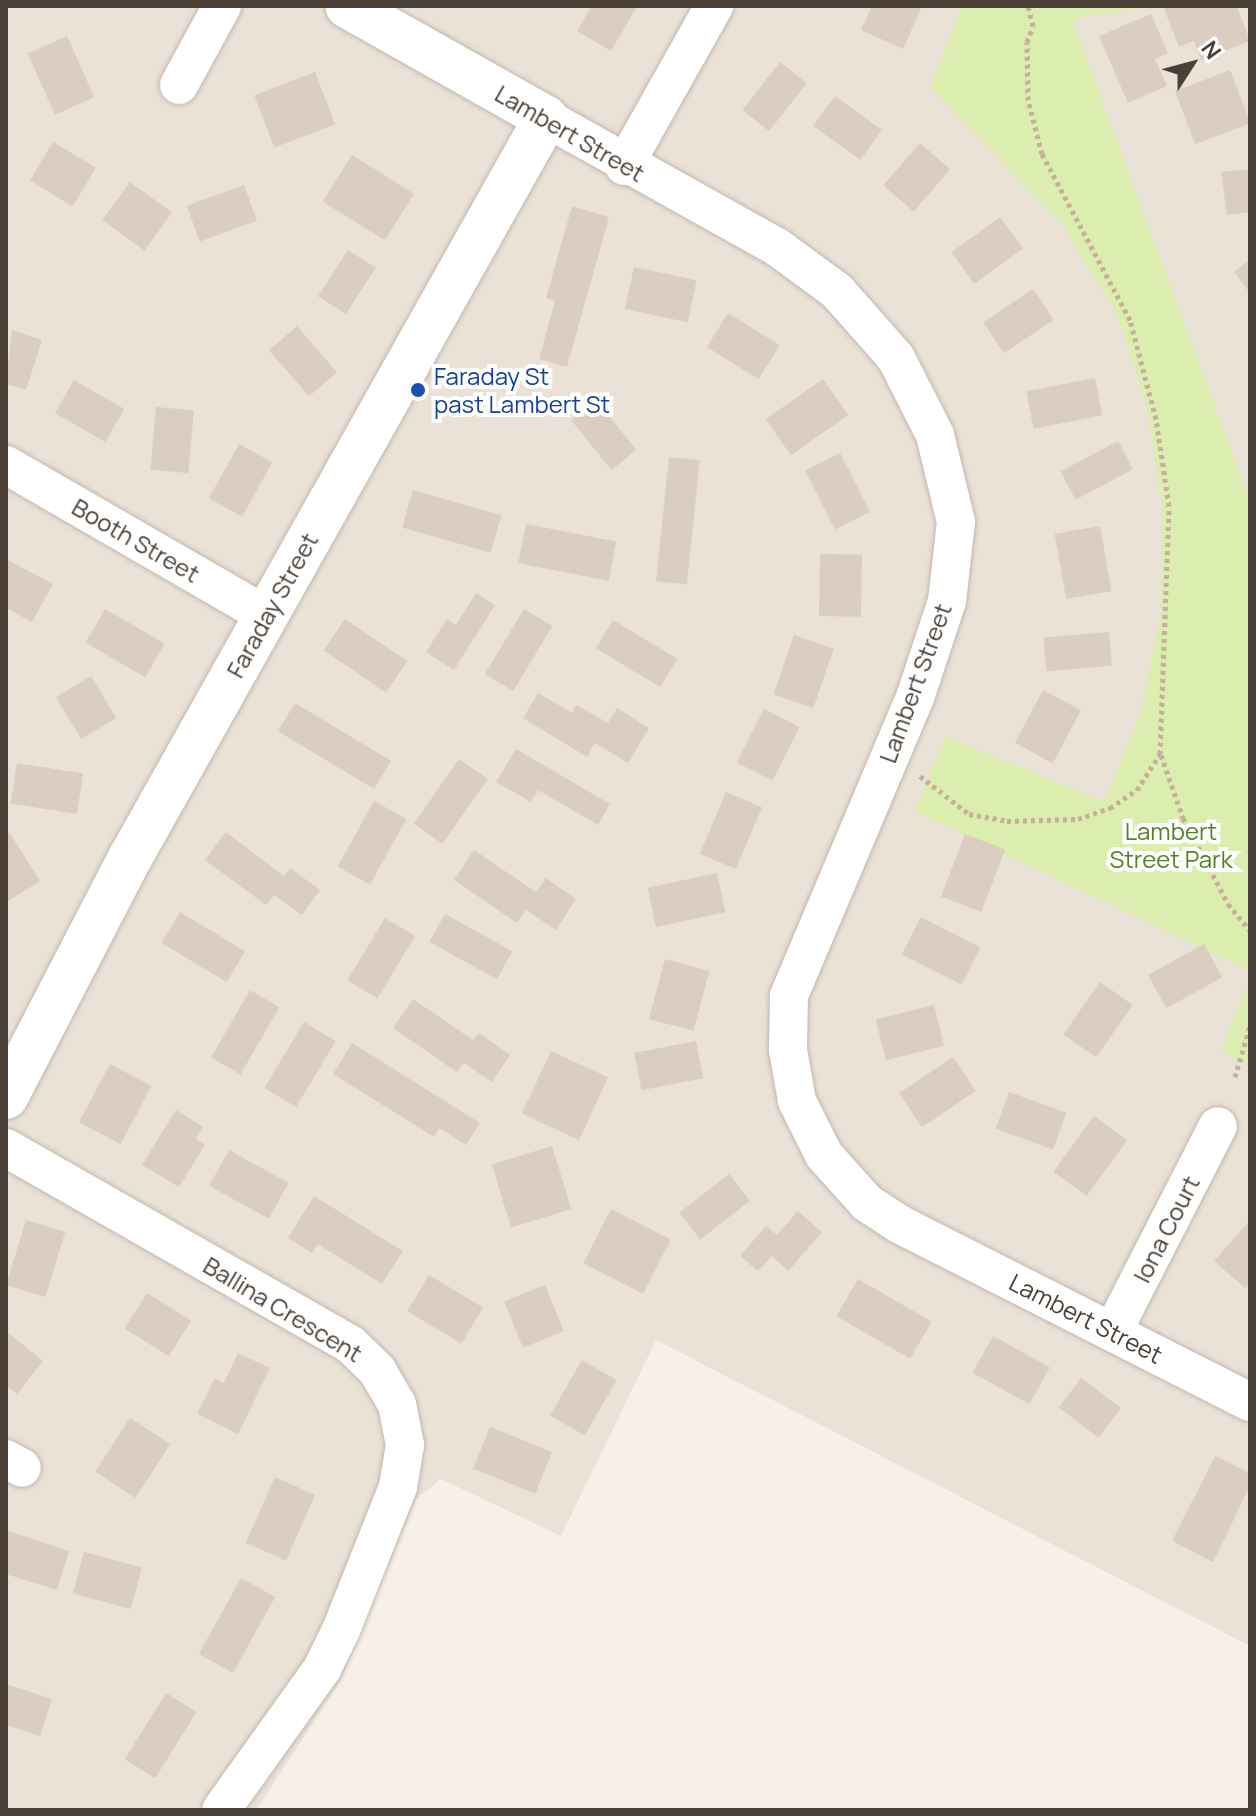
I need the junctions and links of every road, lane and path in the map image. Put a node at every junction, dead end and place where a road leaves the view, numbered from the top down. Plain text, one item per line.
1 (222, 6) edge
2 (347, 6) edge
3 (714, 6) edge
4 (1028, 6) edge
5 (179, 85) dead end
6 (546, 118) junction
7 (624, 166) junction
8 (6, 465) edge
9 (266, 615) junction
10 (1160, 754) junction
11 (912, 770) dead end
12 (1250, 930) edge
13 (1250, 1026) edge
14 (1235, 1077) dead end
15 (6, 1097) edge
16 (1218, 1126) dead end
17 (6, 1148) edge
18 (1113, 1331) junction
19 (1250, 1402) edge
20 (221, 1810) edge

1 - 5 street
2 - 6 street, Lambert Street
3 - 7 street
4 - 10 path
6 - 7 street, Lambert Street
6 - 9 street, Faraday Street
7 - 18 street, Lambert Street
8 - 9 street, Booth Street
9 - 15 street, Faraday Street
10 - 11 path
10 - 12 path
13 - 14 path
16 - 18 street, Iona Court
17 - 20 street, Ballina Crescent
18 - 19 street, Lambert Street

